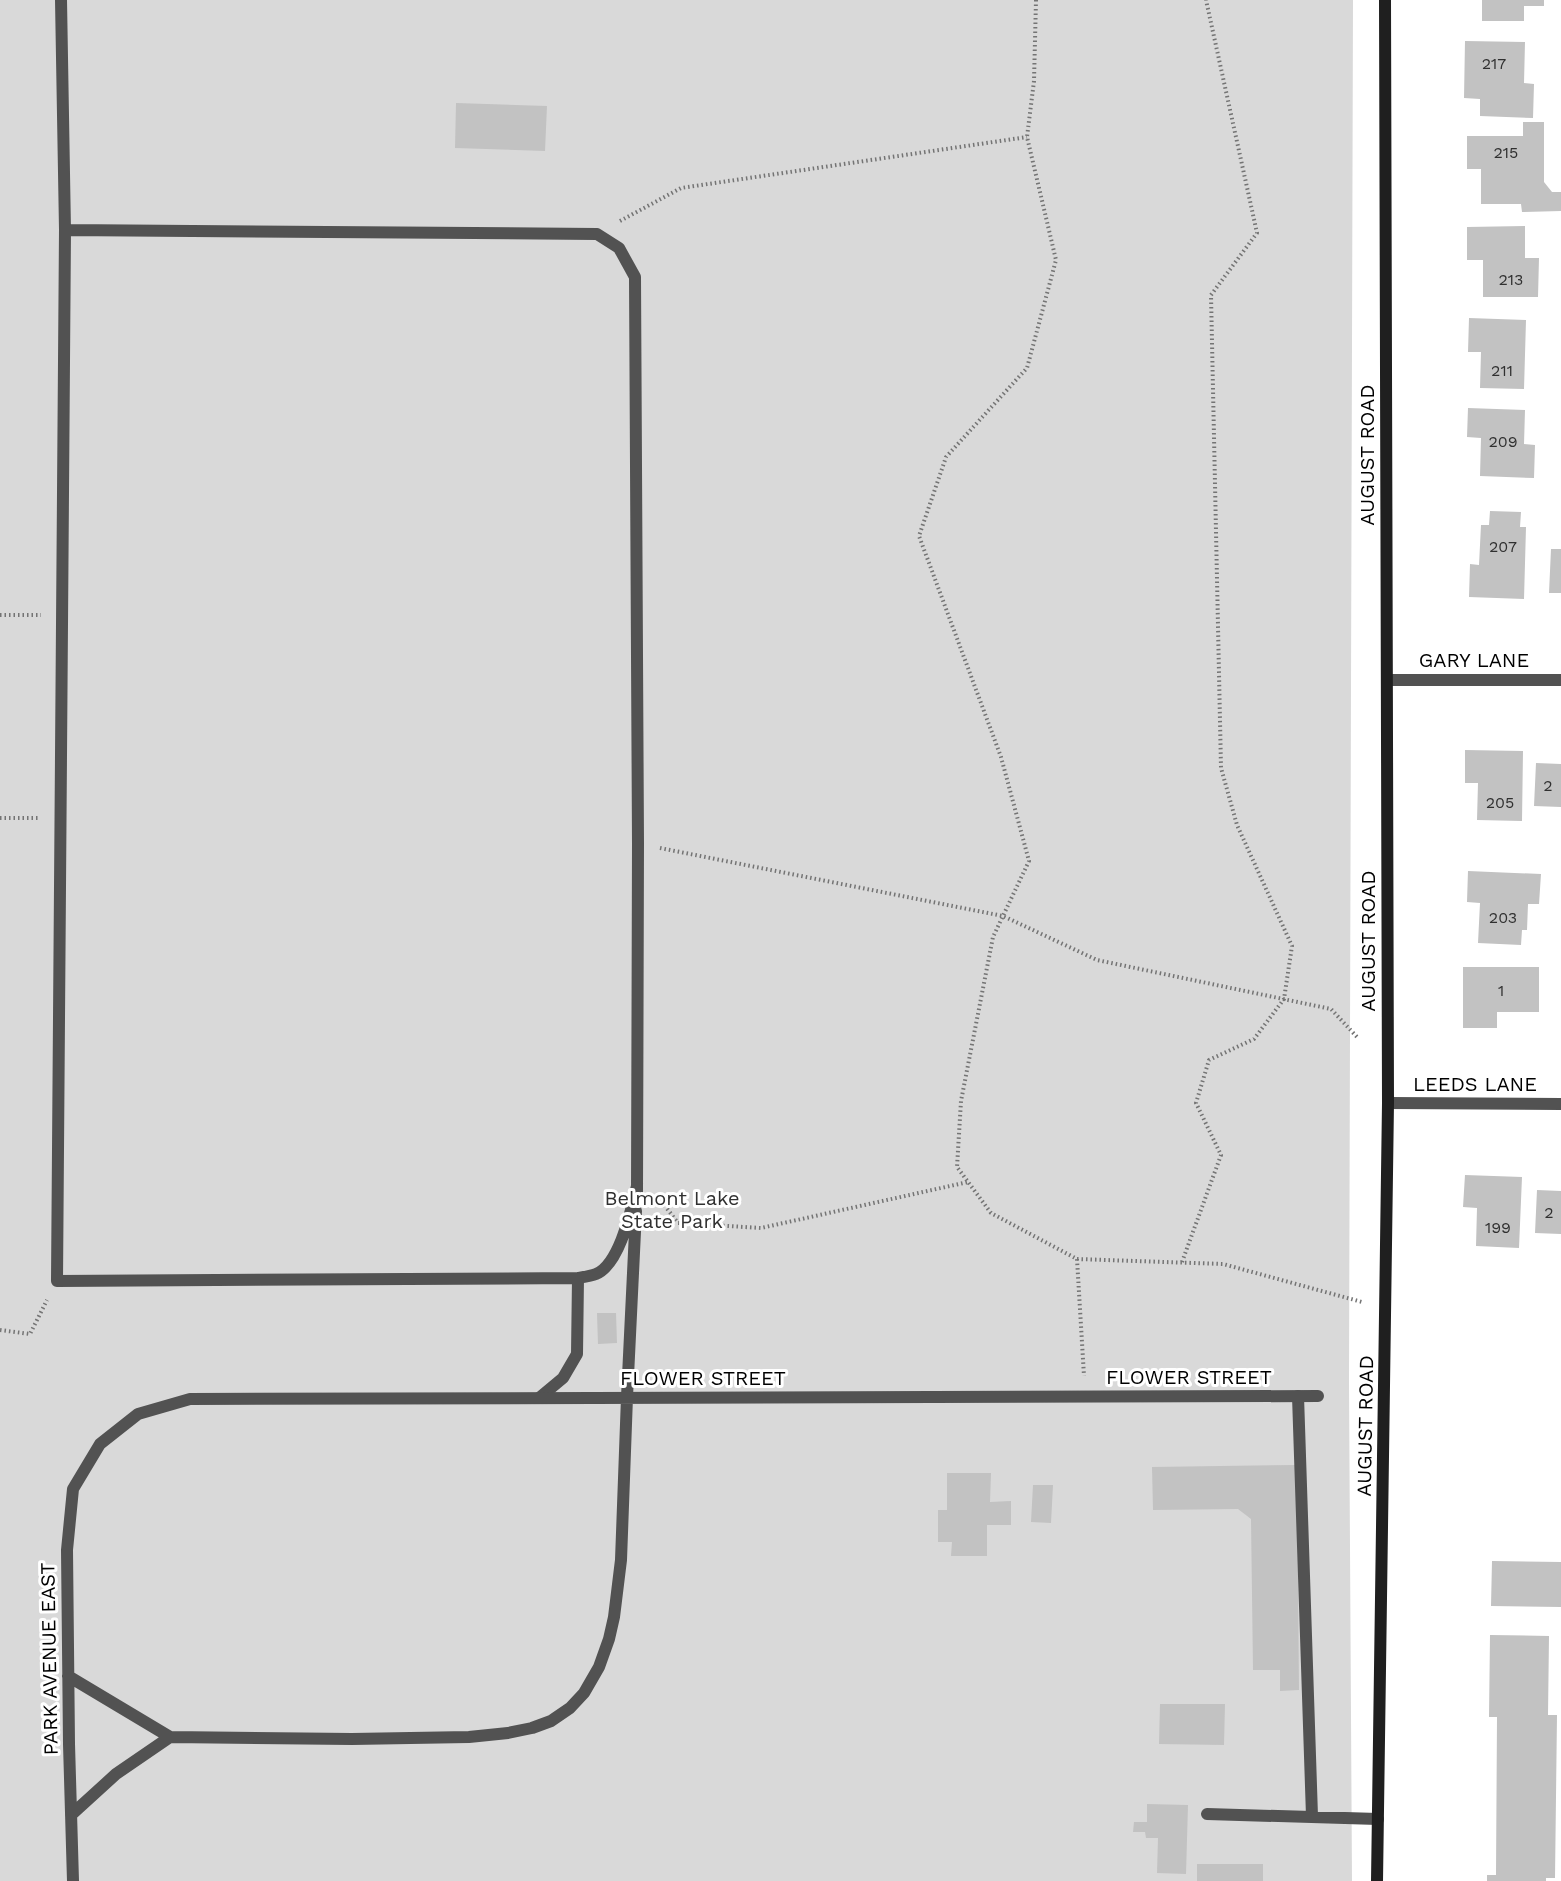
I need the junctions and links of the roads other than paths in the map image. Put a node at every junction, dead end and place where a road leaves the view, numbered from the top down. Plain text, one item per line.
1 (61, 0) edge
2 (1385, 0) edge
3 (65, 230) junction
4 (1387, 680) junction
5 (1561, 680) edge
6 (1388, 1103) junction
7 (1561, 1104) edge
8 (637, 1186) junction
9 (578, 1278) junction
10 (1298, 1396) junction
11 (1318, 1396) dead end
12 (627, 1397) junction
13 (539, 1398) junction
14 (100, 1444) joint
15 (68, 1676) junction
16 (170, 1737) junction
17 (1207, 1814) dead end
18 (71, 1815) junction
19 (1312, 1816) junction
20 (1378, 1819) junction
21 (73, 1881) edge
22 (1377, 1881) edge

1 - 3 street
2 - 4 street, AUGUST ROAD
3 - 8 street
3 - 9 street
4 - 5 street, GARY LANE
4 - 6 street, AUGUST ROAD
6 - 7 street, LEEDS LANE
6 - 20 street, AUGUST ROAD
8 - 9 street
8 - 12 street
9 - 13 street
10 - 11 street, FLOWER STREET
10 - 12 street, FLOWER STREET
10 - 19 street
12 - 13 street, FLOWER STREET
12 - 16 street
13 - 14 street, FLOWER STREET
14 - 15 street, PARK AVENUE EAST
15 - 16 street
15 - 18 street, PARK AVENUE EAST
16 - 18 street
17 - 19 street
18 - 21 street, PARK AVENUE EAST
19 - 20 street
20 - 22 street, AUGUST ROAD

